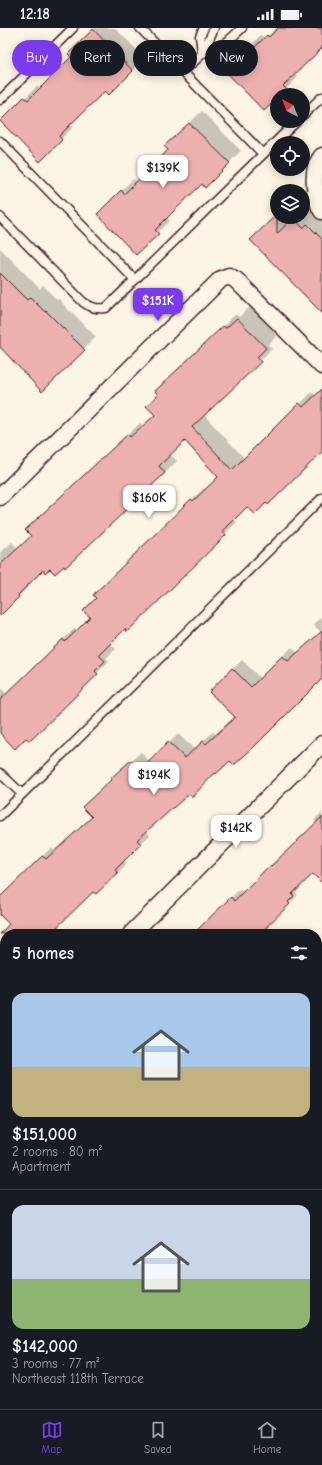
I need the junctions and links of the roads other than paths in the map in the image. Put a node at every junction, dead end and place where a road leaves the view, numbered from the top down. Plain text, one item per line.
1 (73, 28) edge
2 (140, 28) edge
3 (204, 28) edge
4 (214, 28) edge
5 (242, 28) edge
6 (152, 40) edge
7 (203, 53) junction
8 (197, 59) edge
9 (187, 76) edge
10 (322, 97) edge
11 (0, 100) edge
12 (310, 109) edge
13 (290, 128) edge
14 (0, 141) edge
15 (264, 154) junction
16 (322, 156) edge
17 (319, 193) edge
18 (322, 211) edge
19 (0, 216) edge
20 (135, 280) junction
21 (322, 366) edge
22 (0, 497) edge
23 (322, 498) edge
24 (322, 744) edge
25 (0, 773) edge
26 (22, 794) junction
27 (0, 816) edge
28 (136, 929) edge

1 - 11 lane
2 - 6 lane
3 - 7 lane
4 - 7 lane
5 - 7 lane
7 - 8 lane
9 - 15 lane
10 - 12 lane
13 - 15 lane
14 - 20 lane
15 - 20 lane
16 - 17 street
17 - 18 street
19 - 20 lane
21 - 22 street
23 - 26 lane
24 - 28 street
25 - 26 lane
26 - 27 lane

